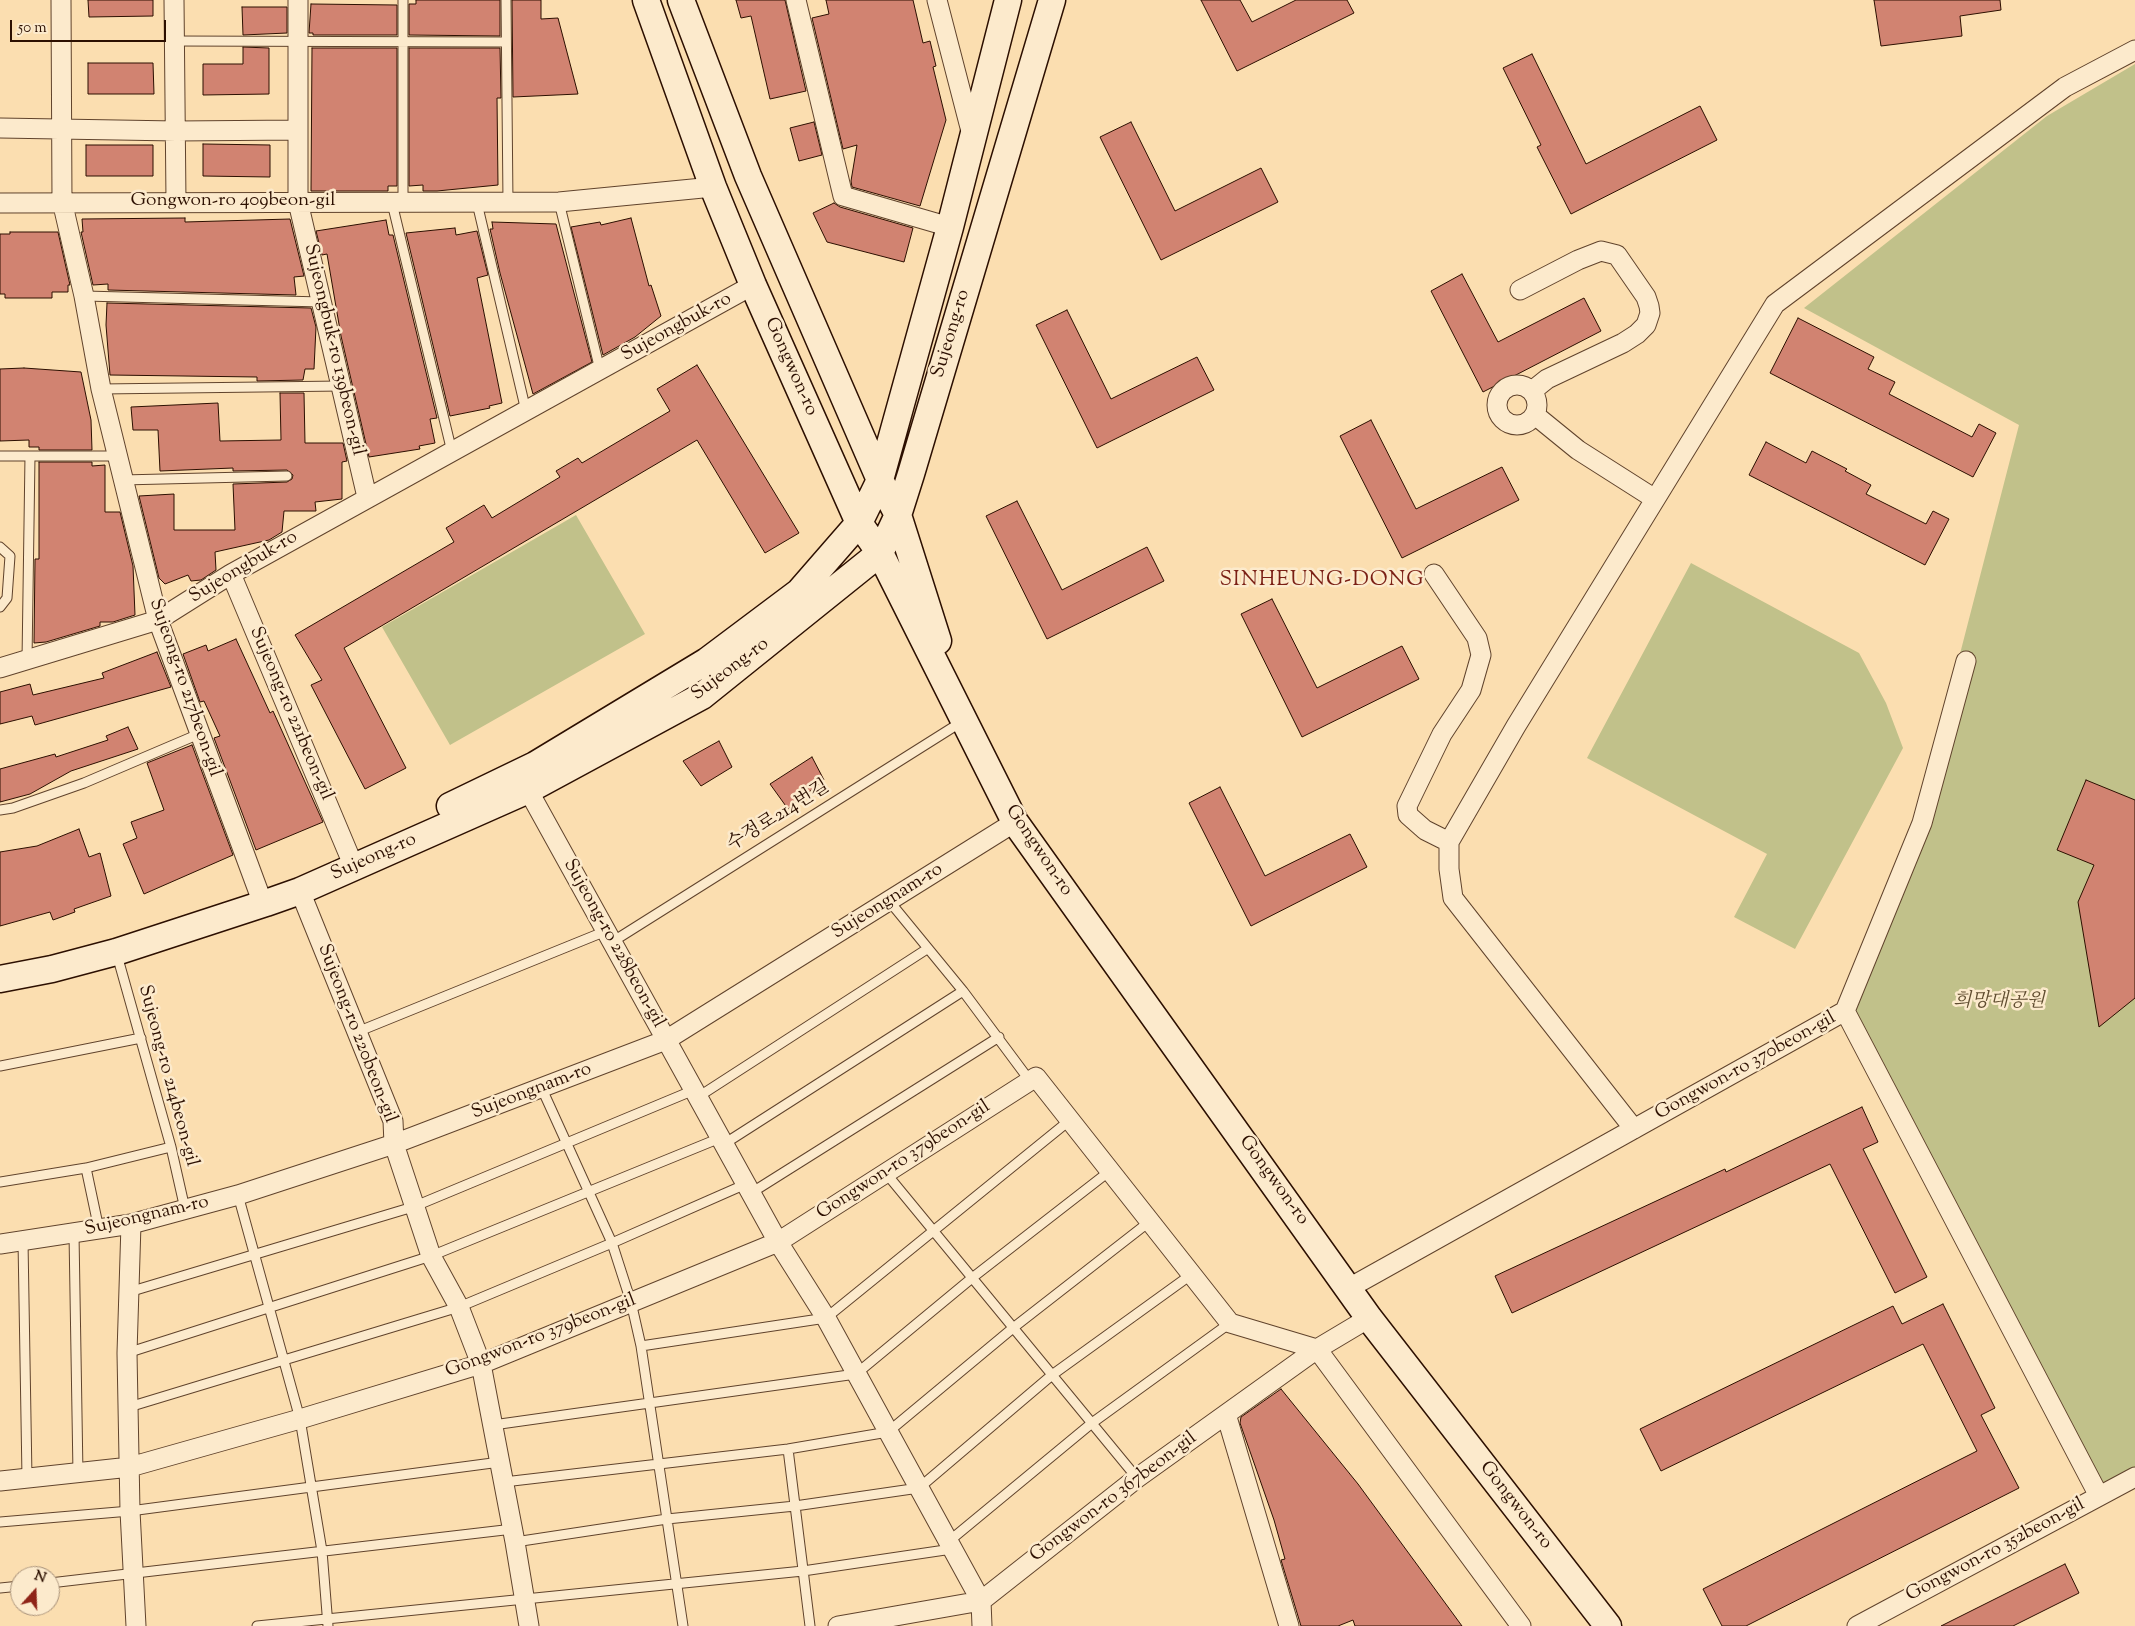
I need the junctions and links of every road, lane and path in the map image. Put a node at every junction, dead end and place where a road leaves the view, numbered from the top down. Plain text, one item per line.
1 (61, 0) edge
2 (174, 0) edge
3 (298, 0) edge
4 (403, 0) edge
5 (506, 0) edge
6 (646, 0) edge
7 (681, 0) edge
8 (796, 0) edge
9 (937, 0) edge
10 (1008, 0) edge
11 (1052, 0) edge
12 (174, 41) junction
13 (297, 41) junction
14 (404, 42) junction
15 (506, 42) junction
16 (2135, 50) edge
17 (63, 127) junction
18 (0, 128) edge
19 (298, 130) junction
20 (176, 131) junction
21 (972, 135) junction
22 (713, 187) junction
23 (62, 201) junction
24 (0, 202) edge
25 (176, 202) junction
26 (298, 202) junction
27 (508, 202) junction
28 (559, 202) junction
29 (397, 203) junction
30 (477, 203) junction
31 (950, 227) junction
32 (753, 285) junction
33 (1520, 290) dead end
34 (84, 296) junction
35 (322, 302) junction
36 (600, 370) junction
37 (342, 386) junction
38 (101, 388) junction
39 (1532, 391) junction
40 (526, 411) junction
41 (1535, 415) junction
42 (452, 452) junction
43 (0, 456) edge
44 (30, 456) junction
45 (116, 456) junction
46 (286, 476) dead end
47 (122, 480) junction
48 (880, 480) junction
49 (367, 497) junction
50 (1655, 499) junction
51 (898, 515) junction
52 (859, 523) junction
53 (0, 547) edge
54 (880, 553) junction
55 (231, 574) junction
56 (1434, 574) dead end
57 (0, 606) edge
58 (158, 620) junction
59 (27, 660) junction
60 (1966, 661) dead end
61 (0, 668) edge
62 (963, 720) junction
63 (199, 734) junction
64 (528, 790) junction
65 (0, 810) edge
66 (1015, 822) junction
67 (1449, 842) junction
68 (350, 855) junction
69 (300, 891) junction
70 (259, 893) junction
71 (890, 902) junction
72 (609, 936) junction
73 (927, 949) junction
74 (116, 952) junction
75 (0, 965) edge
76 (0, 978) edge
77 (963, 991) junction
78 (1845, 1011) junction
79 (357, 1032) junction
80 (142, 1038) junction
81 (999, 1038) junction
82 (666, 1040) junction
83 (0, 1066) edge
84 (1033, 1079) junction
85 (542, 1089) junction
86 (696, 1093) junction
87 (1070, 1120) junction
88 (1634, 1129) junction
89 (722, 1141) junction
90 (394, 1144) junction
91 (566, 1144) junction
92 (171, 1147) junction
93 (86, 1168) junction
94 (1111, 1170) junction
95 (885, 1172) junction
96 (0, 1182) edge
97 (748, 1189) junction
98 (589, 1191) junction
99 (238, 1195) junction
100 (413, 1207) junction
101 (185, 1209) junction
102 (1150, 1222) junction
103 (131, 1224) junction
104 (95, 1230) junction
105 (933, 1230) junction
106 (74, 1234) junction
107 (23, 1241) junction
108 (778, 1242) junction
109 (612, 1243) junction
110 (0, 1244) edge
111 (253, 1256) junction
112 (431, 1256) junction
113 (1192, 1274) junction
114 (972, 1278) junction
115 (1349, 1288) junction
116 (130, 1292) junction
117 (631, 1302) junction
118 (458, 1306) junction
119 (269, 1309) junction
120 (826, 1318) junction
121 (1369, 1318) junction
122 (1230, 1323) junction
123 (1014, 1328) junction
124 (641, 1346) junction
125 (1317, 1349) junction
126 (127, 1353) junction
127 (285, 1360) junction
128 (481, 1364) junction
129 (856, 1374) junction
130 (1052, 1375) junction
131 (650, 1404) junction
132 (130, 1407) junction
133 (1226, 1414) junction
134 (300, 1419) junction
135 (1092, 1424) junction
136 (493, 1425) junction
137 (888, 1432) junction
138 (788, 1449) junction
139 (500, 1462) junction
140 (658, 1462) junction
141 (130, 1467) junction
142 (78, 1474) junction
143 (2135, 1477) edge
144 (27, 1478) junction
145 (1137, 1478) junction
146 (0, 1481) edge
147 (504, 1482) junction
148 (313, 1487) junction
149 (919, 1488) junction
150 (2099, 1496) junction
151 (795, 1506) junction
152 (130, 1511) junction
153 (667, 1520) junction
154 (0, 1522) edge
155 (514, 1535) junction
156 (950, 1545) junction
157 (322, 1551) junction
158 (803, 1571) junction
159 (133, 1575) junction
160 (60, 1582) edge
161 (676, 1582) junction
162 (525, 1600) junction
163 (981, 1601) junction
164 (328, 1622) edge
165 (136, 1626) edge
166 (257, 1626) edge
167 (529, 1626) edge
168 (683, 1626) edge
169 (810, 1626) edge
170 (838, 1626) edge
171 (982, 1626) edge
172 (1289, 1626) edge
173 (1521, 1626) edge
174 (1608, 1626) edge
175 (1857, 1626) edge

1 - 17 street, Sujeong-ro 217beon-gil
2 - 12 street
3 - 13 street, Sujeongbuk-ro 139beon-gil
4 - 14 lane
5 - 15 lane
6 - 22 main road, Gongwon-ro
7 - 48 main road, Gongwon-ro
8 - 31 street
9 - 21 street
10 - 21 main road, Sujeong-ro
11 - 51 main road, Sujeong-ro
12 - 13 lane
12 - 20 street
13 - 14 lane
13 - 19 street, Sujeongbuk-ro 139beon-gil
14 - 15 lane
14 - 29 lane
15 - 27 lane
16 - 50 street
17 - 18 street
17 - 20 street
17 - 23 street, Sujeong-ro 217beon-gil
19 - 20 street
19 - 26 street, Sujeongbuk-ro 139beon-gil
20 - 25 street
21 - 31 main road, Sujeong-ro
22 - 28 street, Gongwon-ro 409beon-gil
22 - 32 main road, Gongwon-ro
23 - 24 street, Gongwon-ro 409beon-gil
23 - 25 street, Gongwon-ro 409beon-gil
23 - 34 street, Sujeong-ro 217beon-gil
25 - 26 street, Gongwon-ro 409beon-gil
26 - 29 street, Gongwon-ro 409beon-gil
26 - 35 street, Sujeongbuk-ro 139beon-gil
27 - 28 street, Gongwon-ro 409beon-gil
27 - 30 street, Gongwon-ro 409beon-gil
28 - 36 lane, Sujeongbuk-ro
29 - 30 street, Gongwon-ro 409beon-gil
29 - 42 lane
30 - 40 lane
31 - 48 main road, Sujeong-ro
32 - 36 street, Sujeongbuk-ro
32 - 52 main road, Gongwon-ro
33 - 39 street
34 - 35 lane
34 - 38 street, Sujeong-ro 217beon-gil
35 - 37 street, Sujeongbuk-ro 139beon-gil
36 - 40 street, Sujeongbuk-ro
37 - 38 lane
37 - 49 street, Sujeongbuk-ro 139beon-gil
38 - 45 street, Sujeong-ro 217beon-gil
39 - 41 street
39 - 41 street
40 - 42 street, Sujeongbuk-ro
41 - 50 street
42 - 49 street, Sujeongbuk-ro
43 - 44 lane
44 - 45 lane
44 - 59 lane
45 - 47 street, Sujeong-ro 217beon-gil
46 - 47 lane
47 - 58 street, Sujeong-ro 217beon-gil
48 - 51 main road, Gongwon-ro
48 - 52 main road, Sujeong-ro
49 - 55 street, Sujeongbuk-ro
50 - 67 street
51 - 54 main road, Sujeong-ro
51 - 62 main road, Gongwon-ro
52 - 54 main road, Gongwon-ro
52 - 68 main road, Sujeong-ro
53 - 57 lane
54 - 62 main road, Gongwon-ro
54 - 64 main road, Sujeong-ro
55 - 58 street, Sujeongbuk-ro
55 - 68 street, Sujeong-ro 221beon-gil
56 - 67 street
58 - 59 street, Sujeongbuk-ro
58 - 63 street, Sujeong-ro 217beon-gil
59 - 61 street, Sujeongbuk-ro
60 - 78 street, Gongwon-ro 370beon-gil
62 - 66 main road, Gongwon-ro
62 - 72 lane, 수정로214번길
63 - 65 lane
63 - 70 street, Sujeong-ro 217beon-gil
64 - 69 main road, Sujeong-ro
64 - 72 street, Sujeong-ro 228beon-gil
66 - 71 street, Sujeongnam-ro
66 - 115 main road, Gongwon-ro
67 - 88 street
68 - 70 main road, Sujeong-ro
69 - 74 main road, Sujeong-ro
69 - 79 street, Sujeong-ro 220beon-gil
70 - 75 main road, Sujeong-ro
71 - 73 lane
71 - 82 street, Sujeongnam-ro
72 - 79 lane, 수정로214번길
72 - 82 street, Sujeong-ro 228beon-gil
73 - 77 lane
73 - 86 lane
74 - 76 main road, Sujeong-ro
74 - 80 lane, Sujeong-ro 214beon-gil
77 - 81 lane
77 - 89 lane
78 - 88 street, Gongwon-ro 370beon-gil
78 - 150 street
79 - 90 street, Sujeong-ro 220beon-gil
80 - 83 lane
80 - 92 lane, Sujeong-ro 214beon-gil
81 - 84 lane
81 - 97 lane
82 - 85 street, Sujeongnam-ro
82 - 86 street, Sujeong-ro 228beon-gil
84 - 87 street
84 - 95 street, Gongwon-ro 379beon-gil
85 - 90 street, Sujeongnam-ro
85 - 91 lane
86 - 89 street, Sujeong-ro 228beon-gil
86 - 91 lane
87 - 94 street
87 - 105 lane
88 - 115 street, Gongwon-ro 370beon-gil
89 - 97 street, Sujeong-ro 228beon-gil
89 - 98 lane
90 - 99 street, Sujeongnam-ro
90 - 100 street, Sujeong-ro 220beon-gil
91 - 98 lane
91 - 100 lane
92 - 93 lane
92 - 101 lane, Sujeong-ro 214beon-gil
93 - 96 lane
93 - 104 lane
94 - 102 street
94 - 114 lane
95 - 105 lane
95 - 108 street, Gongwon-ro 379beon-gil
97 - 108 street, Sujeong-ro 228beon-gil
97 - 109 lane
98 - 109 lane
98 - 112 lane
99 - 101 street, Sujeongnam-ro
99 - 111 lane
100 - 111 lane
100 - 112 street, Sujeong-ro 220beon-gil
101 - 103 street, Sujeongnam-ro
102 - 113 street
102 - 123 lane
103 - 104 street, Sujeongnam-ro
103 - 116 street
104 - 106 street, Sujeongnam-ro
105 - 114 lane
105 - 120 lane
106 - 107 street, Sujeongnam-ro
106 - 142 lane
107 - 110 street, Sujeongnam-ro
107 - 144 lane
108 - 117 street, Gongwon-ro 379beon-gil
108 - 120 street, Sujeong-ro 228beon-gil
109 - 117 lane
109 - 118 lane
111 - 116 lane
111 - 119 lane
112 - 118 street, Sujeong-ro 220beon-gil
112 - 119 lane
113 - 122 street
113 - 130 lane
114 - 123 lane
114 - 129 lane
115 - 121 main road, Gongwon-ro
116 - 126 street
117 - 124 lane
117 - 128 street, Gongwon-ro 379beon-gil
118 - 127 lane
118 - 128 street, Sujeong-ro 220beon-gil
119 - 126 lane
119 - 127 lane
120 - 124 lane
120 - 129 street, Sujeong-ro 228beon-gil
121 - 125 street, Gongwon-ro 367beon-gil
121 - 174 main road, Gongwon-ro
122 - 125 street
122 - 135 lane
123 - 130 lane
123 - 137 lane
124 - 131 lane
125 - 133 street, Gongwon-ro 367beon-gil
125 - 173 street
126 - 132 street
127 - 132 lane
127 - 134 lane
128 - 134 street, Gongwon-ro 379beon-gil
128 - 136 street, Sujeong-ro 220beon-gil
129 - 131 lane
129 - 137 street, Sujeong-ro 228beon-gil
130 - 135 lane
130 - 149 lane
131 - 136 lane
131 - 140 lane
132 - 141 street
133 - 145 street, Gongwon-ro 367beon-gil
133 - 172 street
134 - 141 street, Gongwon-ro 379beon-gil
134 - 148 lane
135 - 145 lane
135 - 156 lane
136 - 139 street, Sujeong-ro 220beon-gil
137 - 138 lane
137 - 149 street, Sujeong-ro 228beon-gil
138 - 140 lane
138 - 151 lane
139 - 147 street, Sujeong-ro 220beon-gil
139 - 148 lane
140 - 147 lane
140 - 153 lane
141 - 142 street, Gongwon-ro 379beon-gil
141 - 152 street
142 - 144 street, Gongwon-ro 379beon-gil
143 - 150 street, Gongwon-ro 352beon-gil
144 - 146 street, Gongwon-ro 379beon-gil
145 - 163 street, Gongwon-ro 367beon-gil
147 - 155 street, Sujeong-ro 220beon-gil
148 - 152 lane
148 - 157 lane
149 - 151 lane
149 - 156 street, Sujeong-ro 228beon-gil
150 - 175 street, Gongwon-ro 352beon-gil
151 - 153 lane
151 - 158 lane
152 - 154 lane
152 - 159 street
153 - 155 lane
153 - 161 lane
155 - 157 lane
155 - 162 street, Sujeong-ro 220beon-gil
156 - 158 lane
156 - 163 street, Sujeong-ro 228beon-gil
157 - 159 lane
157 - 164 lane
158 - 161 lane
158 - 169 lane
159 - 160 lane
159 - 165 street
161 - 162 lane
161 - 168 lane
162 - 164 lane
162 - 167 street, Sujeong-ro 220beon-gil
163 - 170 street, Gongwon-ro 367beon-gil
163 - 171 street
164 - 166 lane

